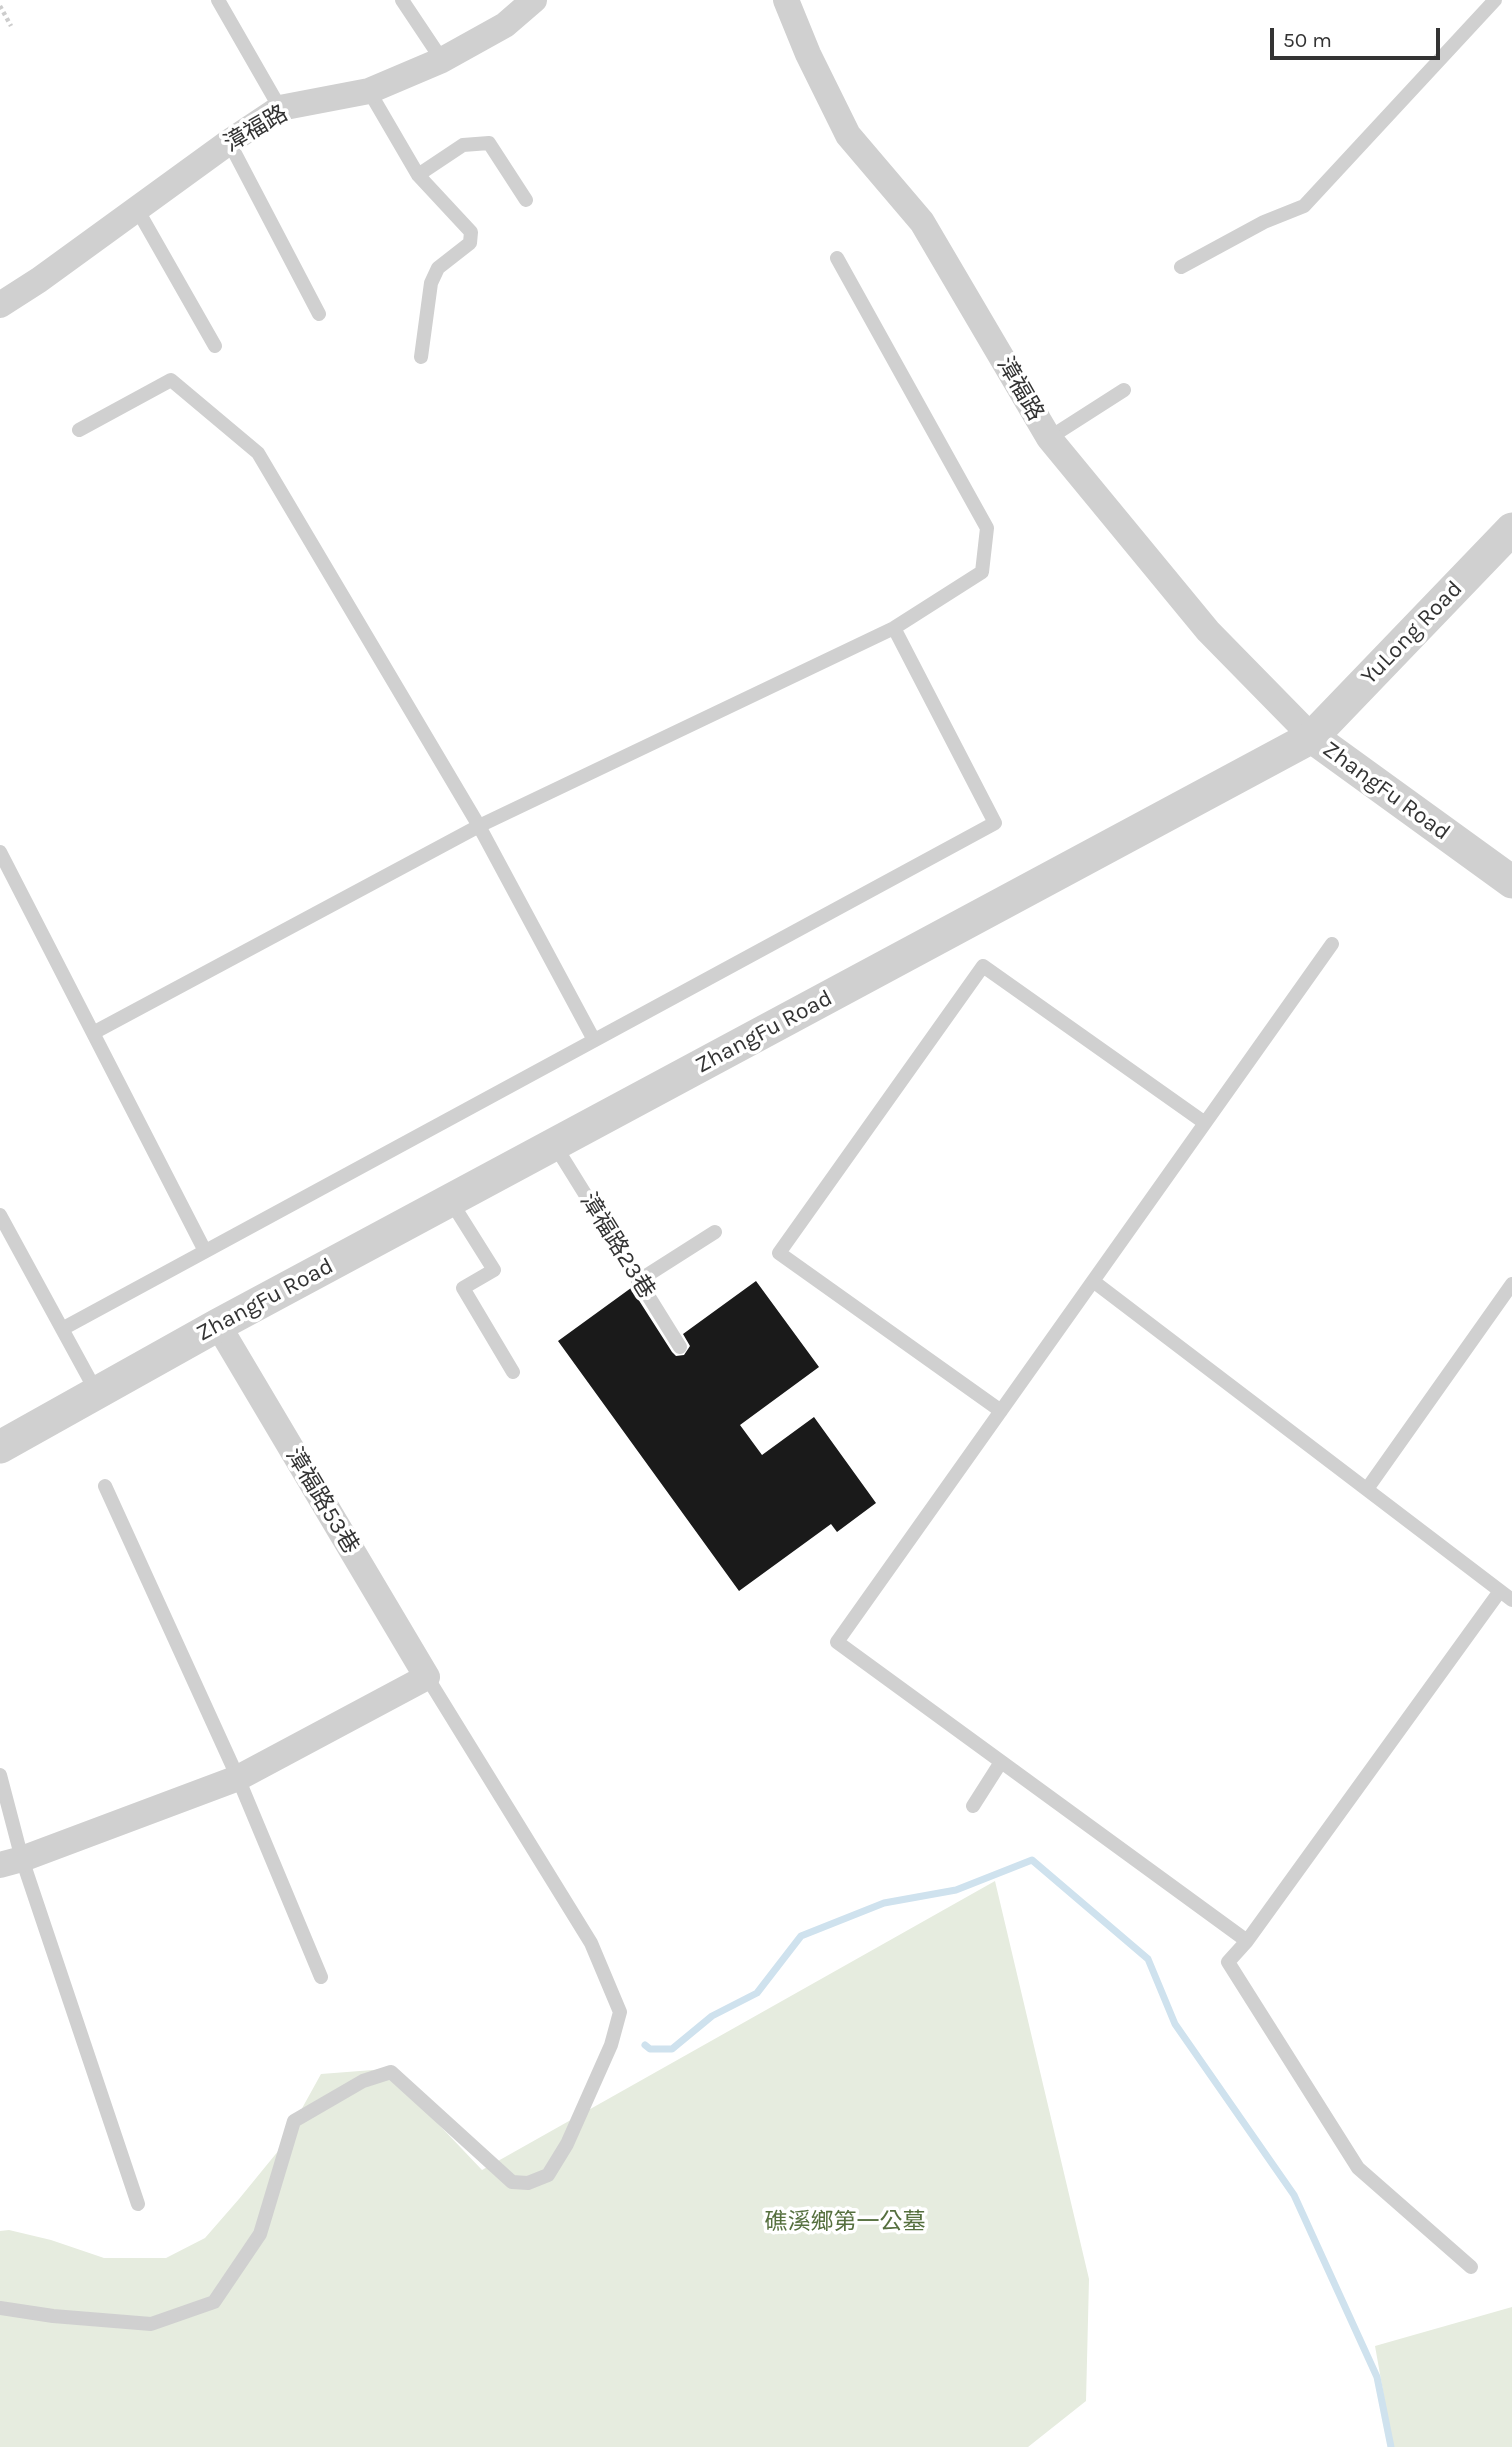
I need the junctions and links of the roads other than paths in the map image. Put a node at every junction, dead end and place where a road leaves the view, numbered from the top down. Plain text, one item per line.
1 (218, 0) edge
2 (402, 0) edge
3 (534, 0) edge
4 (786, 0) edge
5 (1495, 0) edge
6 (442, 60) junction
7 (369, 91) junction
8 (280, 108) junction
9 (229, 142) junction
10 (418, 175) junction
11 (526, 200) dead end
12 (137, 209) junction
13 (837, 258) dead end
14 (1181, 267) dead end
15 (0, 305) edge
16 (319, 314) dead end
17 (215, 346) dead end
18 (421, 357) dead end
19 (1124, 390) dead end
20 (79, 430) dead end
21 (1049, 438) junction
22 (1512, 529) edge
23 (894, 628) junction
24 (1312, 737) junction
25 (478, 826) junction
26 (0, 852) edge
27 (1512, 882) edge
28 (1332, 944) dead end
29 (93, 1033) junction
30 (594, 1040) junction
31 (1205, 1123) junction
32 (554, 1144) junction
33 (450, 1200) junction
34 (0, 1215) edge
35 (715, 1232) dead end
36 (205, 1251) junction
37 (1093, 1280) junction
38 (638, 1281) junction
39 (1512, 1284) edge
40 (218, 1325) junction
41 (62, 1329) junction
42 (680, 1347) dead end
43 (513, 1372) dead end
44 (97, 1393) junction
45 (1001, 1411) junction
46 (0, 1447) edge
47 (104, 1486) dead end
48 (1367, 1489) junction
49 (1500, 1591) junction
50 (1512, 1600) edge
51 (427, 1676) junction
52 (1001, 1762) junction
53 (0, 1775) edge
54 (238, 1778) junction
55 (973, 1806) dead end
56 (11, 1862) edge
57 (1247, 1941) junction
58 (321, 1977) dead end
59 (138, 2204) dead end
60 (1471, 2267) dead end
61 (0, 2308) edge

1 - 8 lane
2 - 6 lane
3 - 6 street, 漳福路
4 - 21 street, 漳福路
5 - 14 lane
6 - 7 street, 漳福路
7 - 8 street, 漳福路
7 - 10 lane
8 - 9 street, 漳福路
9 - 12 street, 漳福路
9 - 16 lane
10 - 11 lane
10 - 18 lane
12 - 15 street, 漳福路
12 - 17 lane
13 - 23 lane
19 - 21 lane
20 - 25 lane
21 - 24 street, 漳福路
22 - 24 street, YuLong Road
23 - 25 lane
23 - 30 lane
24 - 27 street, ZhangFu Road
24 - 32 street, ZhangFu Road
25 - 29 lane
25 - 30 lane
26 - 29 lane
28 - 31 lane
29 - 36 lane
30 - 36 lane
31 - 37 lane
31 - 45 lane
32 - 33 street, ZhangFu Road
32 - 38 lane, 漳福路23巷
33 - 40 street, ZhangFu Road
33 - 43 lane
34 - 41 lane
35 - 38 lane
36 - 41 lane
37 - 45 lane
37 - 48 lane
38 - 42 lane, 漳福路23巷
39 - 48 lane
40 - 44 street, ZhangFu Road
40 - 51 street, 漳福路53巷
41 - 44 lane
44 - 46 street, ZhangFu Road
45 - 52 lane
47 - 54 lane
48 - 49 lane
49 - 50 lane
49 - 57 lane
51 - 54 street
51 - 61 lane
52 - 55 lane
52 - 57 lane
53 - 56 lane
54 - 56 street
54 - 58 lane
56 - 59 lane
57 - 60 lane

